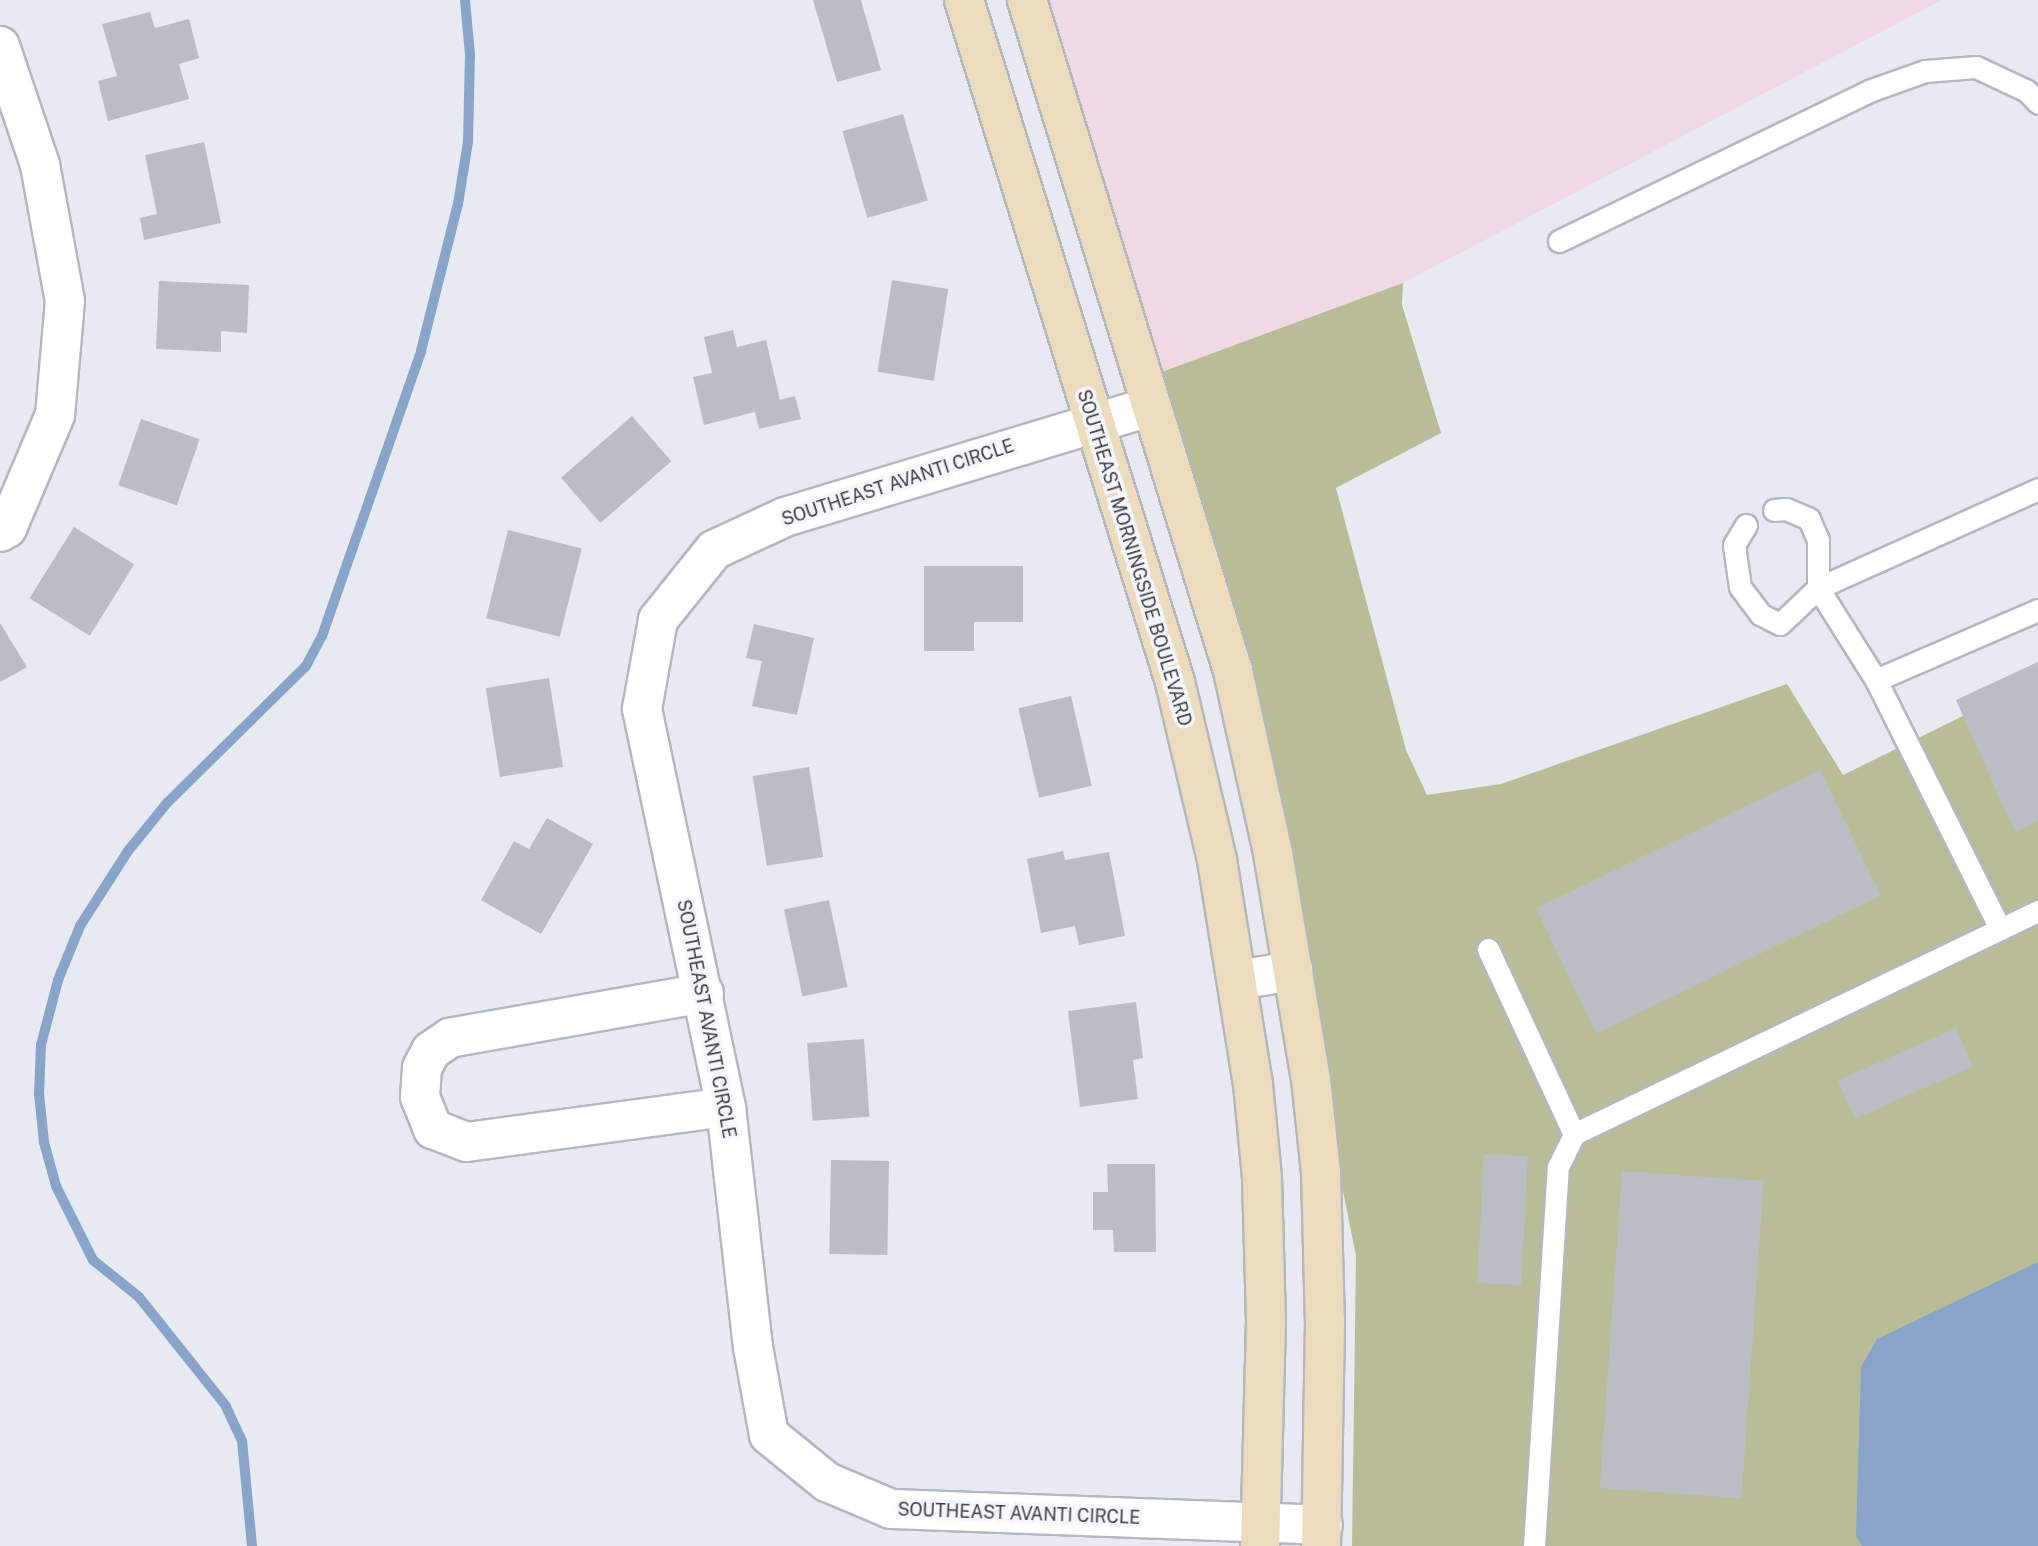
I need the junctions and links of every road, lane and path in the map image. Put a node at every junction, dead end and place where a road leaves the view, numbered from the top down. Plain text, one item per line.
1 (964, 0) edge
2 (1027, 0) edge
3 (0, 46) edge
4 (2038, 103) edge
5 (1559, 241) dead end
6 (1149, 407) junction
7 (1094, 421) junction
8 (2038, 489) edge
9 (1774, 510) dead end
10 (1746, 525) dead end
11 (0, 532) edge
12 (1818, 588) junction
13 (2038, 610) edge
14 (1876, 680) junction
15 (2038, 911) edge
16 (2000, 929) junction
17 (1488, 949) dead end
18 (1293, 971) junction
19 (1237, 980) junction
20 (704, 993) junction
21 (726, 1107) junction
22 (1574, 1135) junction
23 (1261, 1535) edge
24 (1322, 1535) edge
25 (1534, 1546) edge

1 - 7 street, SOUTHEAST MORNINGSIDE BOULEVARD
2 - 6 street
3 - 11 street
4 - 5 lane
6 - 7 street, SOUTHEAST AVANTI CIRCLE
6 - 18 street
7 - 19 street, SOUTHEAST MORNINGSIDE BOULEVARD
7 - 20 street, SOUTHEAST AVANTI CIRCLE
8 - 12 lane
9 - 12 lane
10 - 12 lane
12 - 14 lane
13 - 14 lane
14 - 16 lane
15 - 16 lane
16 - 22 lane
17 - 22 lane
18 - 19 street
18 - 24 street
19 - 23 street, SOUTHEAST MORNINGSIDE BOULEVARD
20 - 21 street, SOUTHEAST AVANTI CIRCLE
20 - 21 street
21 - 23 street, SOUTHEAST AVANTI CIRCLE
22 - 25 lane
23 - 24 street, SOUTHEAST AVANTI CIRCLE

